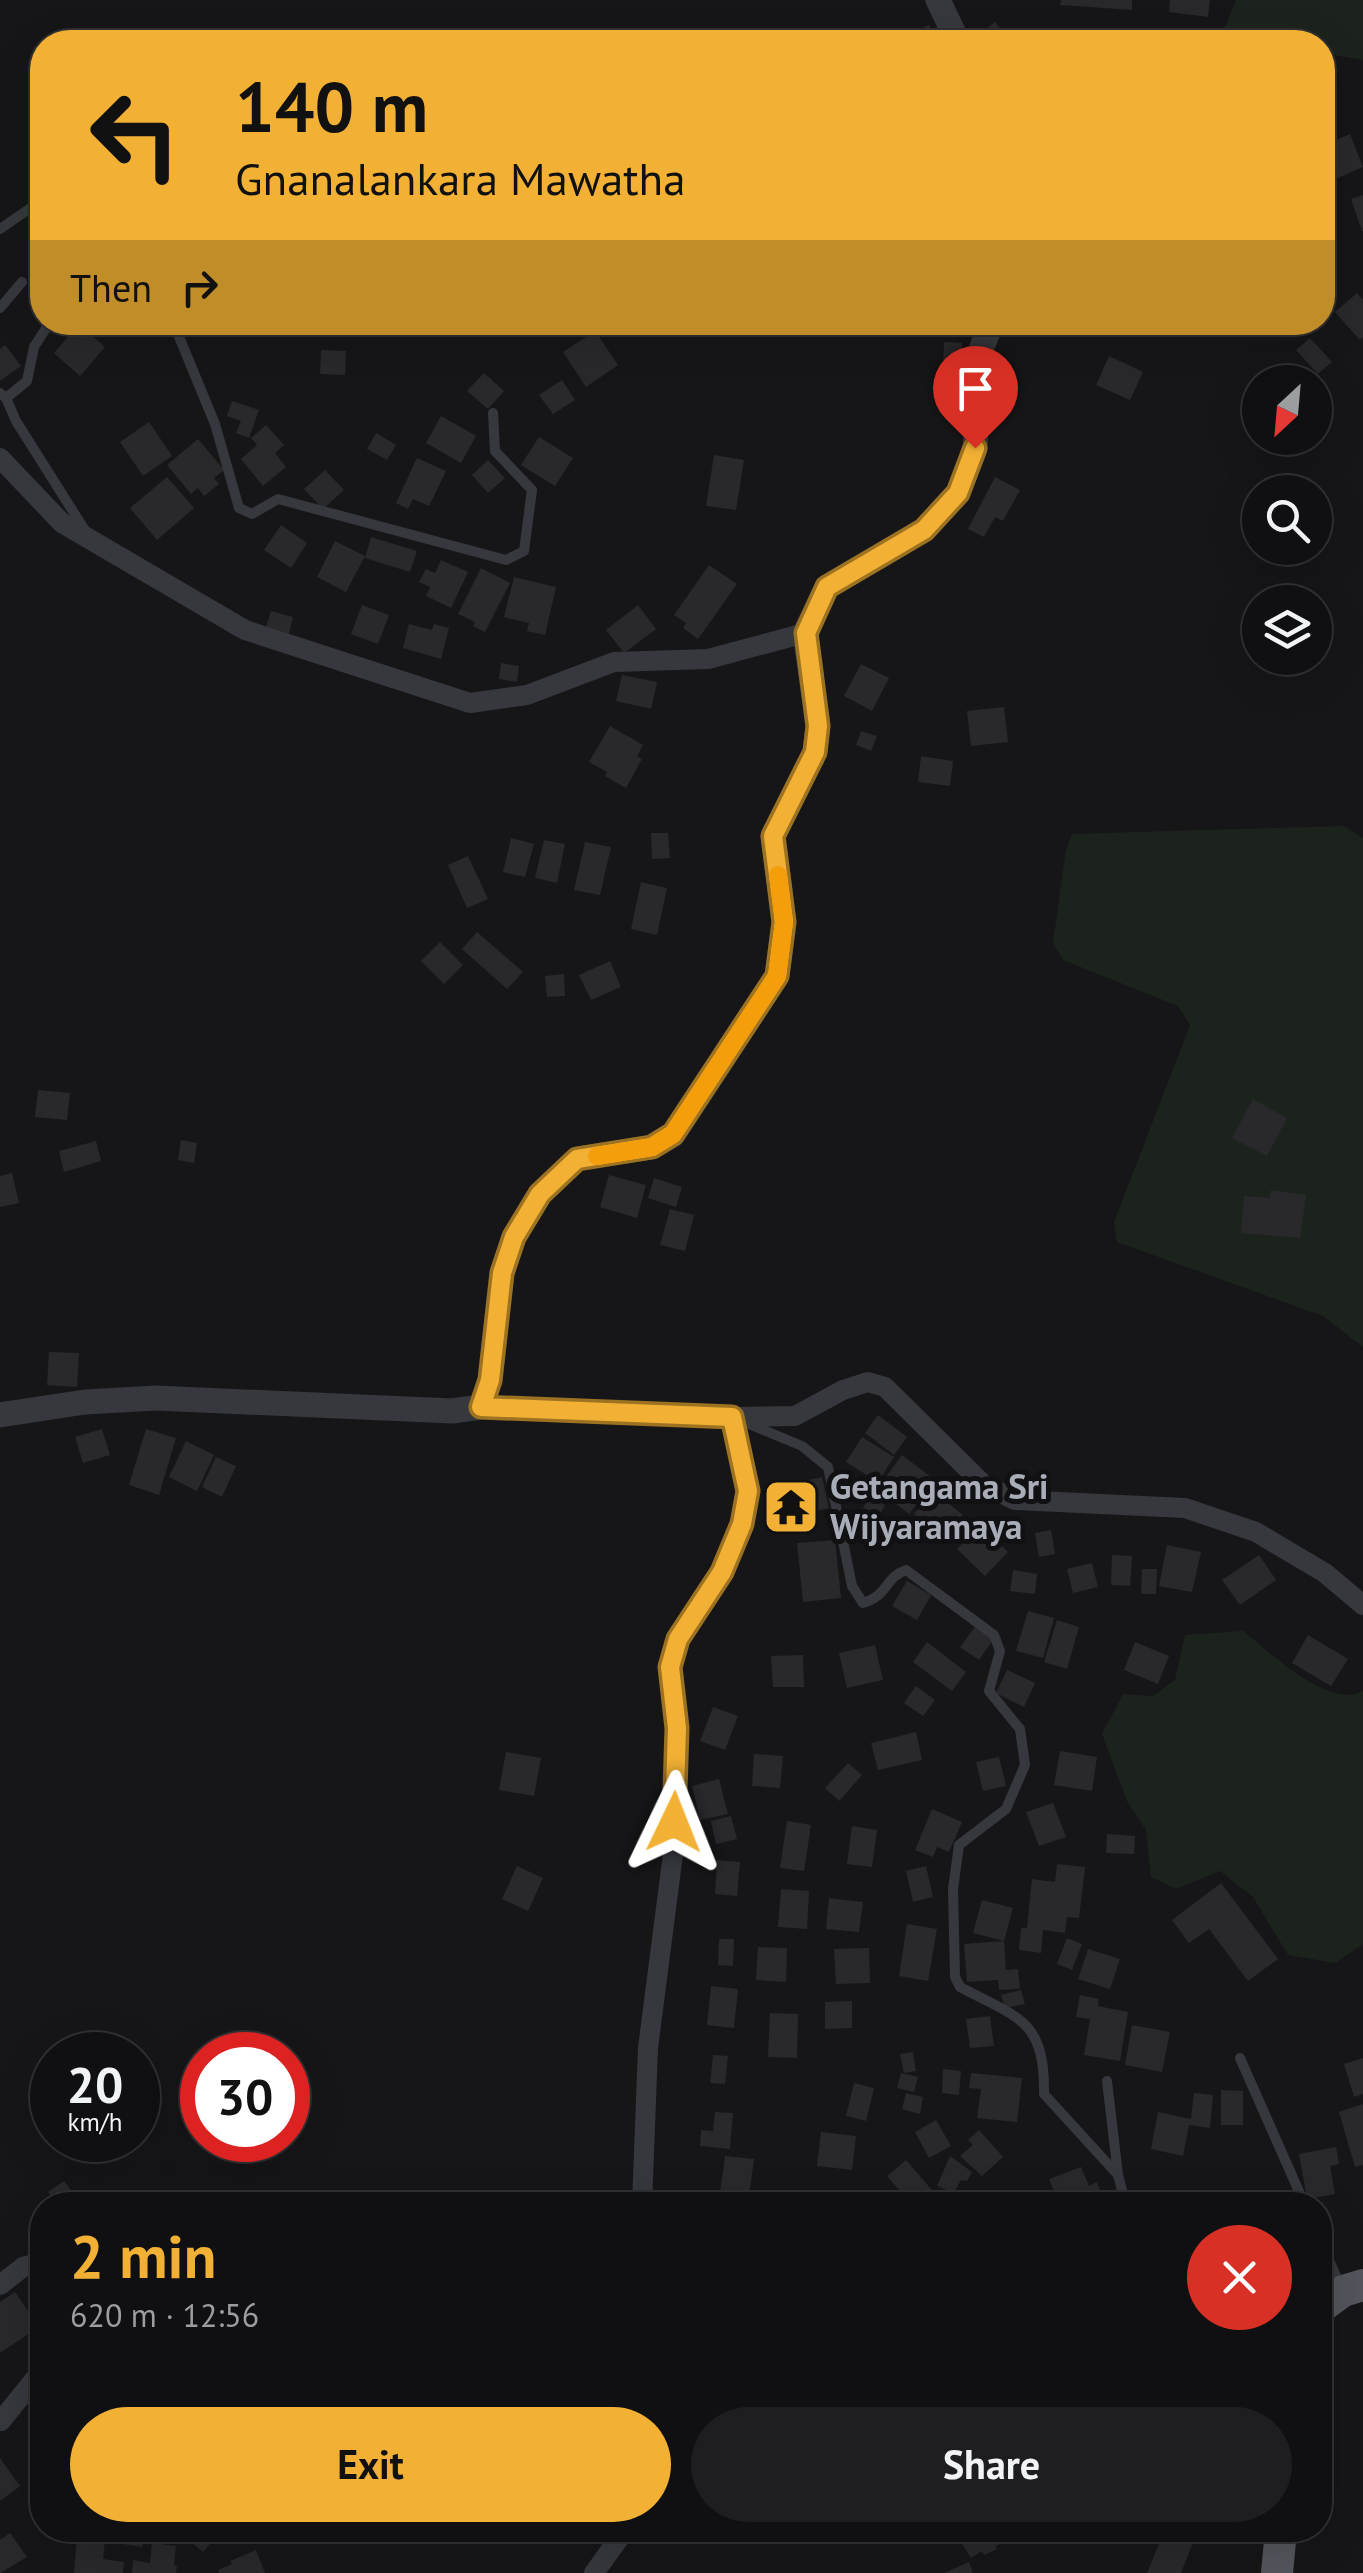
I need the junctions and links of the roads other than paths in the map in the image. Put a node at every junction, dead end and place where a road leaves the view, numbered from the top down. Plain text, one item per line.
1 (938, 0) edge
2 (952, 30) edge
3 (30, 209) edge
4 (0, 230) edge
5 (22, 282) dead end
6 (0, 308) edge
7 (42, 335) edge
8 (178, 335) edge
9 (987, 335) edge
10 (3, 396) edge
11 (493, 413) dead end
12 (0, 458) edge
13 (93, 543) junction
14 (806, 633) junction
15 (481, 1407) junction
16 (0, 1415) edge
17 (732, 1417) junction
18 (1363, 1605) edge
19 (1240, 2058) dead end
20 (1107, 2081) dead end
21 (1118, 2175) junction
22 (642, 2192) edge
23 (1123, 2192) edge
24 (1298, 2192) edge
25 (30, 2265) edge
26 (1332, 2270) edge
27 (0, 2285) edge
28 (1342, 2295) edge
29 (30, 2385) edge
30 (1, 2420) edge
31 (616, 2542) edge
32 (1280, 2542) edge
33 (594, 2573) edge
34 (1278, 2573) edge

1 - 2 street
3 - 4 lane
5 - 6 lane
7 - 10 lane
8 - 11 lane
9 - 14 street
10 - 13 lane
12 - 13 street
13 - 14 street
14 - 15 street
15 - 16 street
15 - 17 street
17 - 18 street
17 - 21 lane
17 - 22 street
19 - 24 lane
20 - 21 lane
21 - 23 lane
25 - 27 street
26 - 28 lane
29 - 30 street
31 - 33 street
32 - 34 main road

